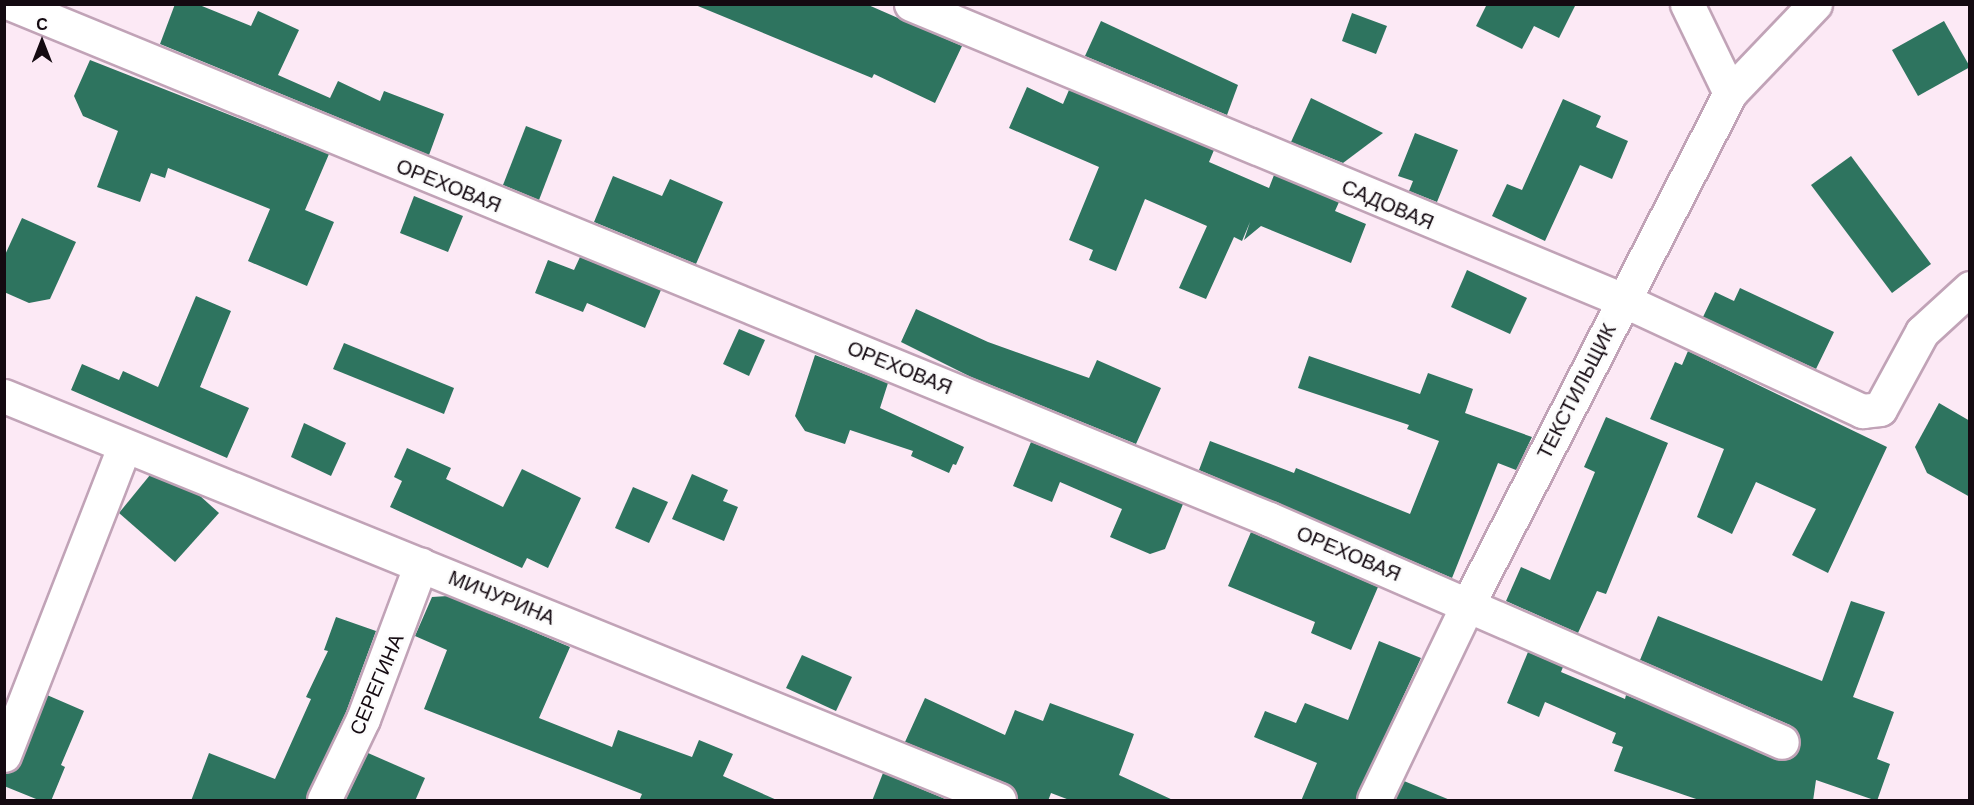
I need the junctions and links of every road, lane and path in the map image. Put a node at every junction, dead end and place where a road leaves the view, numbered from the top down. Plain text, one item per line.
1 (12, 4) edge
2 (911, 4) edge
3 (1687, 4) edge
4 (1815, 4) edge
5 (1731, 93) junction
6 (1970, 288) edge
7 (1623, 300) junction
8 (4, 396) edge
9 (124, 447) junction
10 (421, 564) junction
11 (1468, 604) junction
12 (8, 735) edge
13 (1782, 742) dead end
14 (959, 792) edge
15 (324, 801) edge
16 (999, 801) edge
17 (1374, 801) edge

1 - 11 street, ОРЕХОВАЯ
2 - 7 street, САДОВАЯ
3 - 5 street
4 - 5 street, ТЕКСТИЛЬЩИК
5 - 7 street, ТЕКСТИЛЬЩИК
6 - 7 street, САДОВАЯ
7 - 11 street, ТЕКСТИЛЬЩИК
8 - 9 street, МИЧУРИНА
9 - 10 street, МИЧУРИНА
9 - 12 street
10 - 14 street, МИЧУРИНА
10 - 15 street, СЕРЕГИНА
11 - 13 street, ОРЕХОВАЯ
11 - 17 street, ТЕКСТИЛЬЩИК
14 - 16 street, МИЧУРИНА

